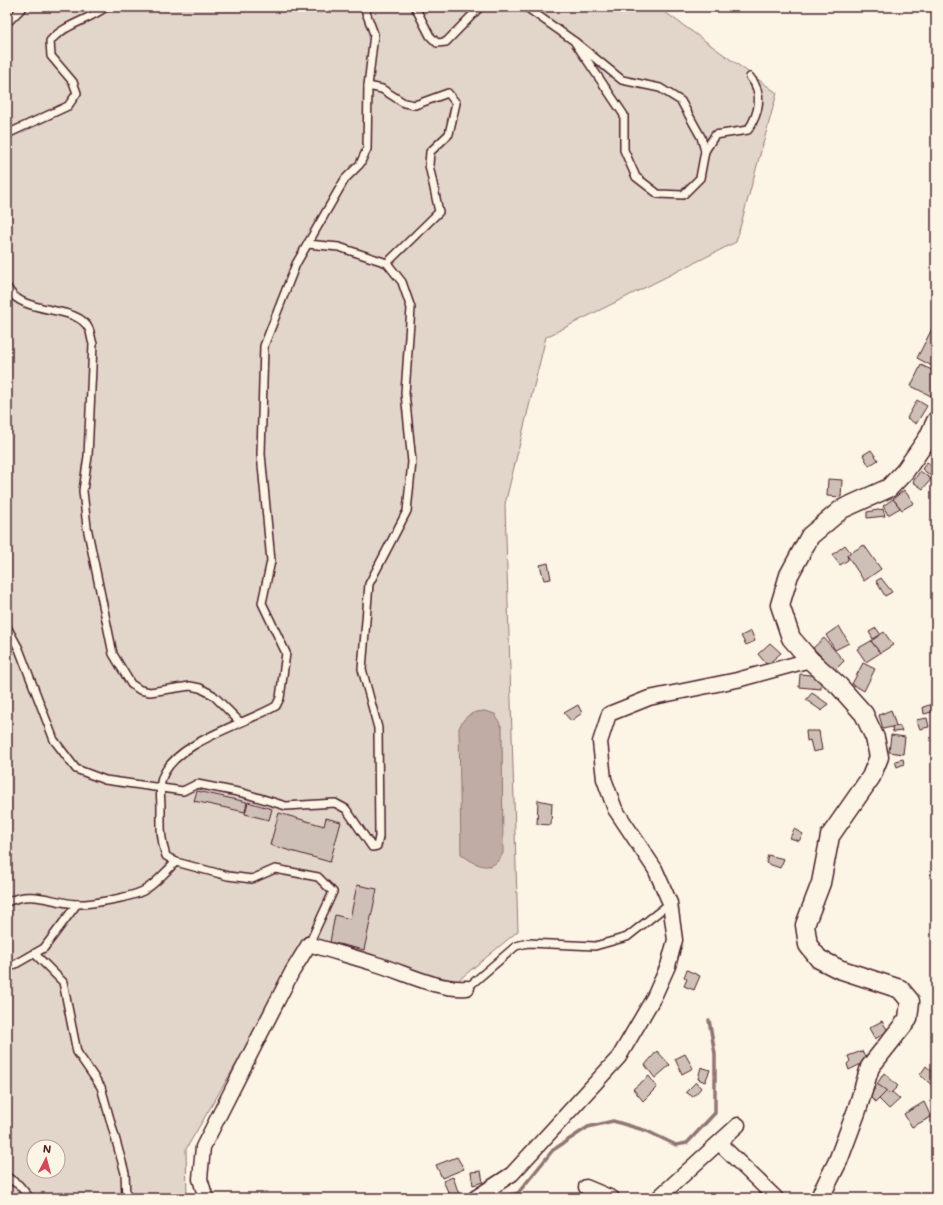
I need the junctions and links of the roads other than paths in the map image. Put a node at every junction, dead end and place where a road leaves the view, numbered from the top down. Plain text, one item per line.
1 (23, 7) edge
2 (106, 7) edge
3 (364, 7) edge
4 (415, 7) edge
5 (480, 7) edge
6 (526, 7) edge
7 (7, 24) edge
8 (574, 40) junction
9 (750, 76) dead end
10 (368, 86) junction
11 (7, 134) edge
12 (705, 151) junction
13 (307, 244) junction
14 (387, 264) junction
15 (7, 286) edge
16 (936, 421) edge
17 (7, 627) edge
18 (810, 660) junction
19 (240, 722) junction
20 (161, 787) junction
21 (176, 862) junction
22 (7, 902) edge
23 (670, 903) junction
24 (77, 904) junction
25 (309, 944) junction
26 (323, 948) junction
27 (35, 954) junction
28 (7, 969) edge
29 (292, 972) junction
30 (467, 988) joint
31 (738, 1125) dead end
32 (719, 1143) junction
33 (7, 1177) edge
34 (586, 1187) dead end
35 (30, 1198) edge
36 (126, 1198) edge
37 (206, 1198) edge
38 (475, 1198) edge
39 (612, 1198) edge
40 (658, 1198) edge
41 (776, 1198) edge
42 (822, 1198) edge

1 - 7 lane
2 - 11 lane
3 - 10 lane
4 - 5 lane
6 - 8 lane
8 - 12 lane
8 - 12 lane
9 - 12 lane
10 - 13 lane
10 - 14 lane
13 - 14 lane
13 - 19 lane
14 - 20 lane
15 - 19 lane
16 - 18 street
17 - 20 lane
18 - 23 street
18 - 42 street
19 - 20 lane
20 - 21 lane
21 - 24 lane
21 - 25 lane
22 - 24 lane
23 - 30 lane
23 - 38 street
24 - 27 lane
25 - 26 street
25 - 29 street
26 - 29 street
26 - 30 street
27 - 28 lane
27 - 36 lane
29 - 37 street
31 - 32 street
32 - 40 street
32 - 41 street
33 - 35 lane
34 - 39 street

